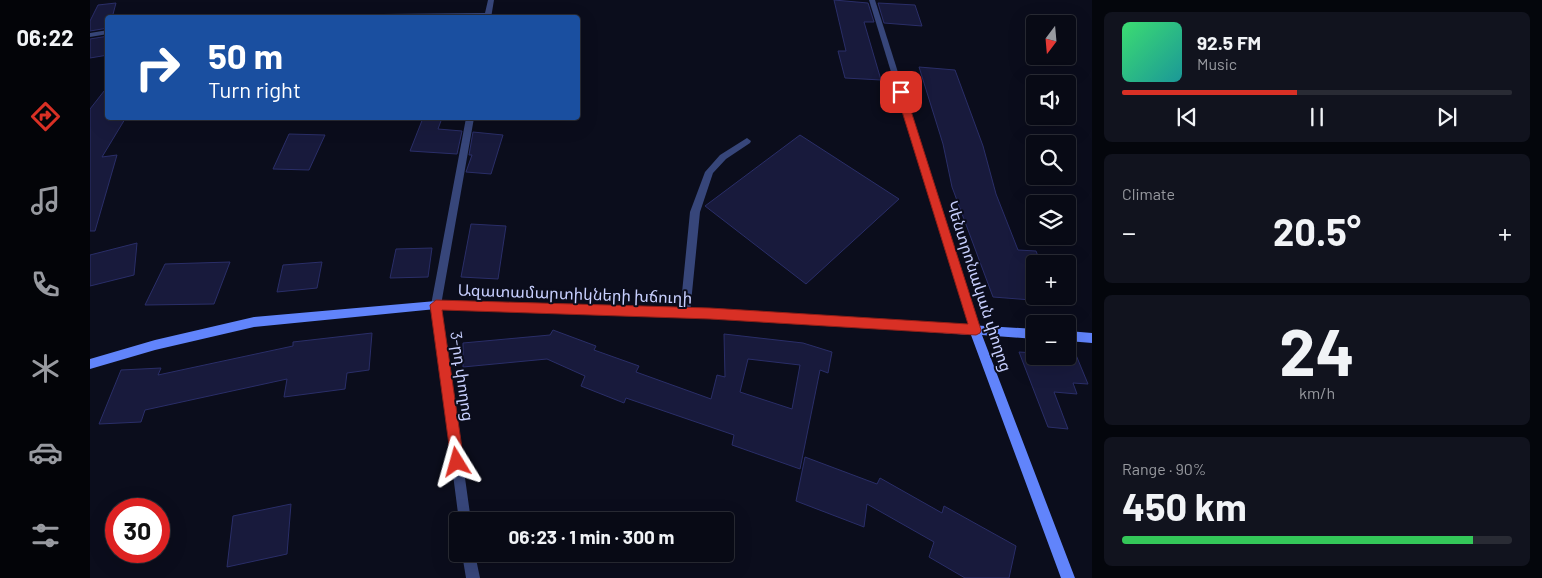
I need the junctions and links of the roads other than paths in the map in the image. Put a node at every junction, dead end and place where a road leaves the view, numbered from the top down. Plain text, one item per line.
1 (491, 0) edge
2 (872, 0) edge
3 (488, 15) edge
4 (105, 32) edge
5 (90, 35) edge
6 (470, 120) edge
7 (747, 141) dead end
8 (436, 305) junction
9 (685, 313) junction
10 (976, 330) junction
11 (1026, 333) edge
12 (1076, 337) edge
13 (1092, 338) edge
14 (90, 364) edge
15 (464, 512) edge
16 (470, 562) edge
17 (473, 578) edge
18 (1068, 578) edge

1 - 3 street
2 - 10 street, Կենտրոնական փողոց
4 - 5 street
6 - 8 street, 3-րդ փողոց
7 - 9 street
8 - 9 main road, Ազատամարտիկների խճուղի
8 - 14 main road, Ազատամարտիկների խճուղի
8 - 15 street, 3-րդ փողոց
9 - 10 main road, Ազատամարտիկների խճուղի
10 - 11 main road, Ազատամարտիկների խճուղի
10 - 18 main road, Կենտրոնական փողոց
12 - 13 main road
16 - 17 street

